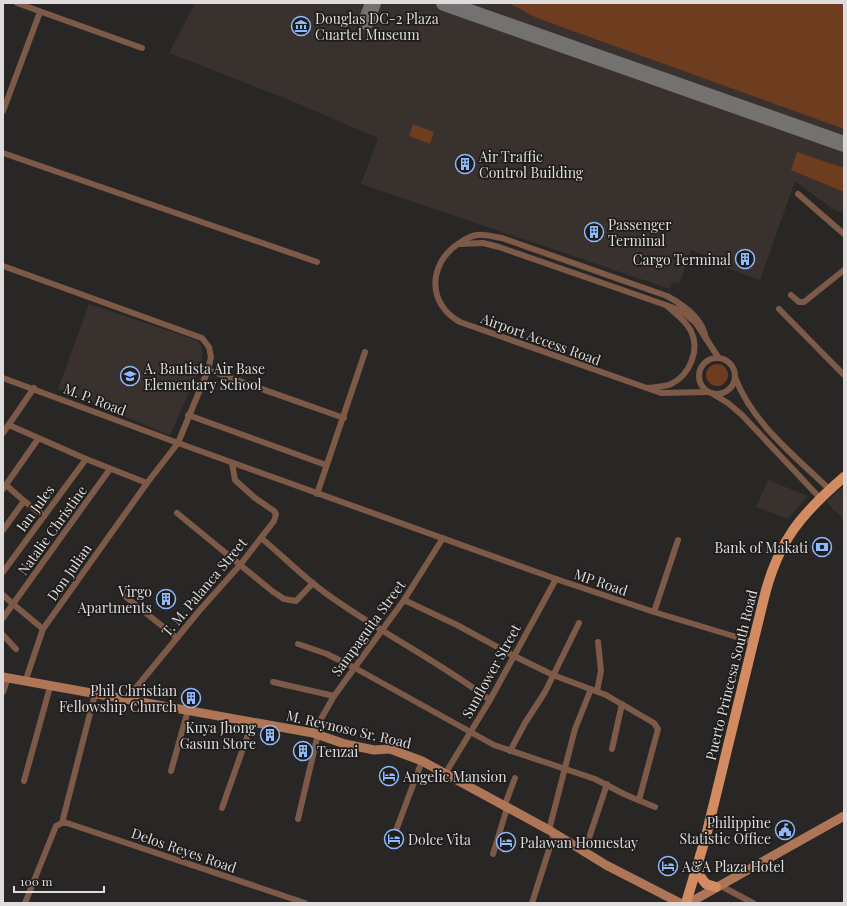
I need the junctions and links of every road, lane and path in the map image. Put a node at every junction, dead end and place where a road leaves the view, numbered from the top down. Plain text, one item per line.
1 (17, 3) edge
2 (40, 12) junction
3 (142, 48) dead end
4 (3, 111) edge
5 (3, 153) edge
6 (798, 194) dead end
7 (844, 234) edge
8 (458, 244) junction
9 (317, 262) dead end
10 (3, 266) edge
11 (844, 270) edge
12 (791, 295) dead end
13 (666, 305) junction
14 (779, 309) dead end
15 (706, 339) junction
16 (365, 352) dead end
17 (718, 357) junction
18 (208, 370) junction
19 (844, 375) edge
20 (735, 377) junction
21 (3, 378) edge
22 (34, 388) junction
23 (644, 388) junction
24 (710, 393) junction
25 (188, 415) junction
26 (344, 418) junction
27 (8, 426) junction
28 (3, 433) edge
29 (38, 439) junction
30 (178, 443) junction
31 (86, 459) junction
32 (232, 463) junction
33 (326, 465) junction
34 (110, 469) junction
35 (844, 477) edge
36 (147, 483) junction
37 (5, 487) edge
38 (829, 489) junction
39 (317, 494) junction
40 (820, 498) junction
41 (24, 501) junction
42 (177, 514) dead end
43 (44, 516) junction
44 (3, 530) edge
45 (262, 538) junction
46 (443, 538) junction
47 (678, 540) dead end
48 (240, 565) junction
49 (3, 572) edge
50 (556, 579) junction
51 (313, 583) junction
52 (3, 595) edge
53 (126, 597) dead end
54 (404, 600) junction
55 (13, 604) junction
56 (654, 612) junction
57 (3, 618) edge
58 (579, 623) dead end
59 (43, 629) junction
60 (382, 631) junction
61 (3, 635) edge
62 (177, 638) junction
63 (598, 642) dead end
64 (753, 642) junction
65 (298, 644) dead end
66 (16, 649) dead end
67 (514, 656) junction
68 (355, 668) junction
69 (553, 675) junction
70 (6, 678) edge
71 (25, 682) junction
72 (273, 682) dead end
73 (50, 687) junction
74 (594, 690) junction
75 (3, 692) edge
76 (95, 694) junction
77 (334, 696) junction
78 (126, 700) junction
79 (490, 700) junction
80 (622, 704) junction
81 (188, 710) junction
82 (252, 723) junction
83 (470, 733) junction
84 (315, 734) junction
85 (612, 749) dead end
86 (510, 751) junction
87 (422, 761) junction
88 (566, 768) junction
89 (171, 771) dead end
90 (445, 774) junction
91 (515, 778) dead end
92 (24, 781) dead end
93 (607, 784) junction
94 (639, 800) junction
95 (656, 807) dead end
96 (222, 808) dead end
97 (505, 808) junction
98 (844, 816) edge
99 (298, 819) dead end
100 (59, 825) junction
101 (551, 832) junction
102 (395, 833) dead end
103 (584, 852) junction
104 (493, 854) dead end
105 (696, 871) junction
106 (717, 886) junction
107 (25, 903) edge
108 (305, 903) edge
109 (532, 903) edge
110 (680, 903) edge
111 (687, 903) edge
112 (753, 903) edge

1 - 2 street
2 - 3 street
2 - 4 street
5 - 9 street
6 - 7 street
8 - 13 street, Airport Access Road
8 - 15 street, Airport Access Road
8 - 23 street, Airport Access Road
10 - 18 street, Don Julian
11 - 12 street
13 - 15 street, Airport Access Road
13 - 23 street
14 - 19 street
15 - 17 street, Airport Access Road
16 - 26 street
17 - 20 street
17 - 24 street
18 - 25 street, Don Julian
18 - 26 street
20 - 24 street
20 - 38 street
21 - 22 street, M. P. Road
22 - 27 street
22 - 30 street, M. P. Road
23 - 24 street, Airport Access Road
24 - 40 street
25 - 30 street, Don Julian
25 - 33 street
26 - 33 street
27 - 28 street
27 - 29 street
29 - 31 street
29 - 37 street
30 - 32 street, M. P. Road
30 - 36 street, Don Julian
31 - 34 street
31 - 43 street, Ian Jules
32 - 39 street, M. P. Road
32 - 45 street, T. M. Palanca Street
33 - 39 street
34 - 36 street
34 - 55 street, Natalie Christine
35 - 38 main road, Puerto Princesa South Road
36 - 59 street, Don Julian
37 - 41 street
38 - 40 main road, Puerto Princesa South Road
39 - 46 street, MP Road
40 - 64 main road, Puerto Princesa South Road
41 - 43 street
41 - 44 street
42 - 48 street
43 - 49 street, Ian Jules
45 - 48 street, T. M. Palanca Street
45 - 51 street
46 - 50 street, MP Road
46 - 54 street, Sampaguita Street
47 - 56 street
48 - 51 street
48 - 62 street, T. M. Palanca Street
50 - 56 street, MP Road
50 - 67 street, Sunflower Street
51 - 60 street
52 - 55 street
53 - 62 street
54 - 60 street, Sampaguita Street
54 - 67 street
55 - 57 street, Natalie Christine
55 - 59 street
56 - 64 street, MP Road
58 - 69 street
59 - 71 street, Don Julian
60 - 68 street, Sampaguita Street
60 - 79 street
61 - 66 street
62 - 78 street, T. M. Palanca Street
63 - 74 street
64 - 105 main road, Puerto Princesa South Road
65 - 68 street
67 - 69 street
67 - 79 street, Sunflower Street
68 - 77 street, Sampaguita Street
68 - 83 street
69 - 74 street
69 - 86 street
70 - 71 street, M. Reynoso Sr. Road
70 - 75 street
71 - 73 street, M. Reynoso Sr. Road
72 - 77 street
73 - 76 street, M. Reynoso Sr. Road
73 - 92 street
74 - 80 street
74 - 88 street
76 - 78 street, M. Reynoso Sr. Road
76 - 100 street
77 - 84 street, Sampaguita Street
78 - 81 street, M. Reynoso Sr. Road
79 - 83 street, Sunflower Street
80 - 85 street
80 - 94 street
81 - 82 street, M. Reynoso Sr. Road
81 - 89 street
82 - 84 street, M. Reynoso Sr. Road
82 - 96 street
83 - 86 street
83 - 90 street, Sunflower Street
84 - 87 street, M. Reynoso Sr. Road
84 - 99 street, Sampaguita Street
86 - 88 street
87 - 90 street, M. Reynoso Sr. Road
87 - 102 street
88 - 93 street
88 - 101 street
90 - 97 street, M. Reynoso Sr. Road
91 - 97 street
93 - 94 street
93 - 103 street
94 - 95 street
97 - 101 street, M. Reynoso Sr. Road
97 - 104 street
98 - 106 street
100 - 107 street
100 - 108 street, Delos Reyes Road
101 - 103 street, M. Reynoso Sr. Road
101 - 109 street
103 - 110 street, M. Reynoso Sr. Road
105 - 106 main road
105 - 111 main road, Puerto Princesa South Road
106 - 111 street
106 - 112 street

